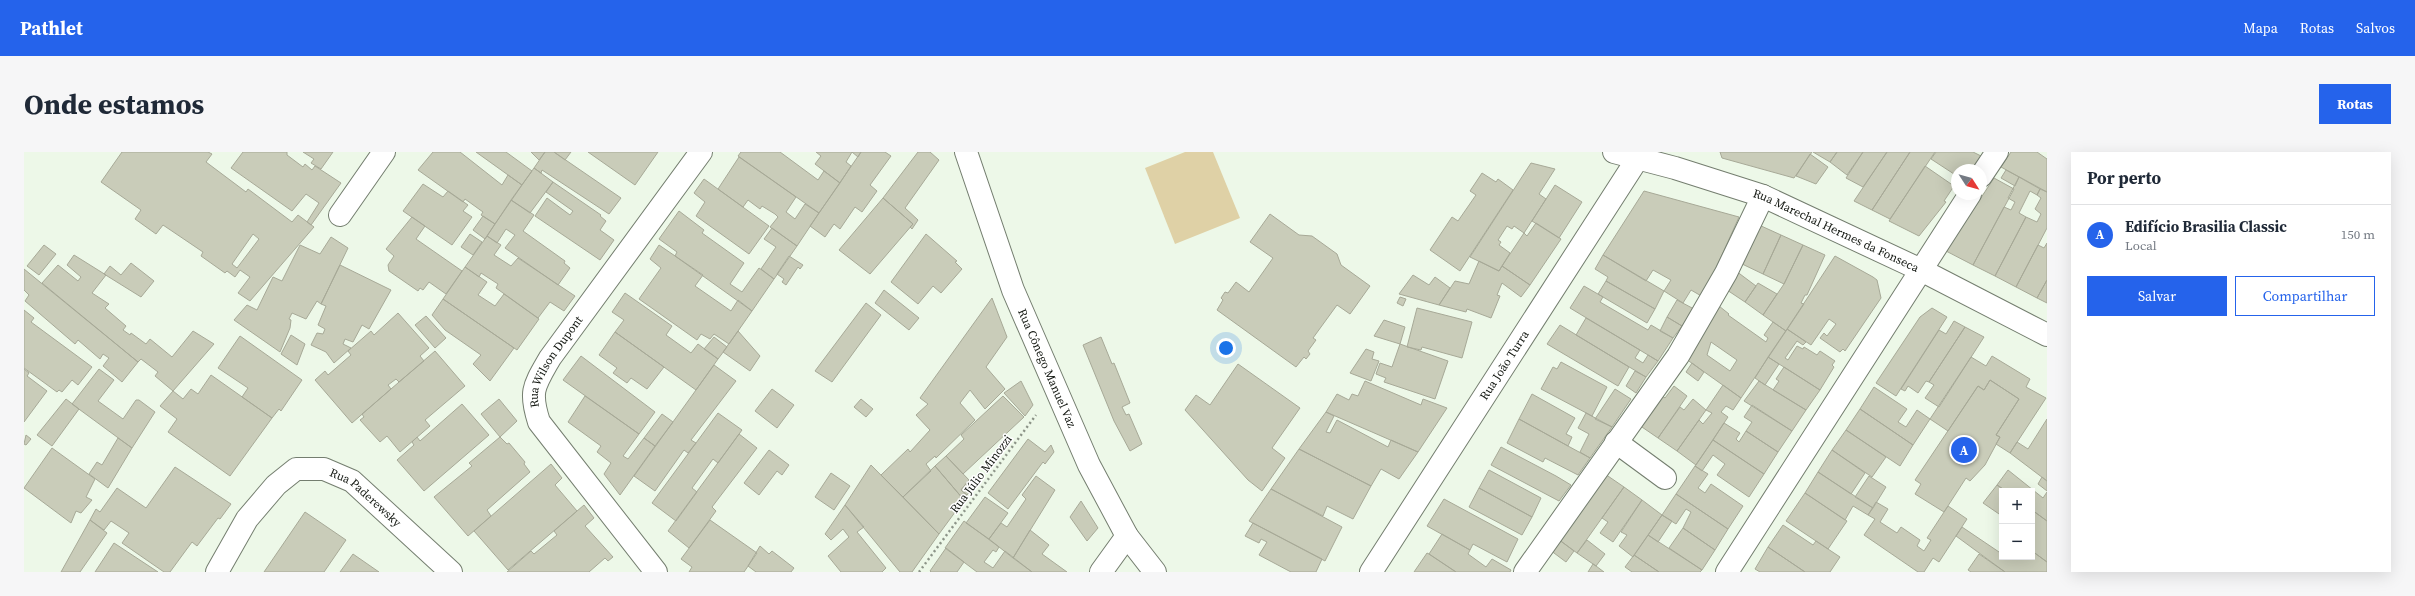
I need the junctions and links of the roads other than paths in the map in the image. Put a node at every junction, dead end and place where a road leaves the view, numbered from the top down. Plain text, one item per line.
1 (384, 152) edge
2 (701, 152) edge
3 (966, 152) edge
4 (1614, 152) edge
5 (1997, 152) edge
6 (1638, 158) junction
7 (1681, 160) edge
8 (1987, 167) edge
9 (1763, 196) junction
10 (1966, 200) edge
11 (340, 215) dead end
12 (1921, 270) junction
13 (2047, 335) edge
14 (1616, 442) junction
15 (1666, 478) dead end
16 (1127, 536) junction
17 (217, 572) edge
18 (451, 572) edge
19 (656, 572) edge
20 (1101, 572) edge
21 (1155, 572) edge
22 (1371, 572) edge
23 (1525, 572) edge
24 (1727, 572) edge

1 - 11 street
2 - 19 street, Rua Wilson Dupont
3 - 16 street, Rua Cônego Manuel Vaz
4 - 6 street, Rua Marechal Hermes da Fonseca
5 - 8 street
6 - 7 street, Rua Marechal Hermes da Fonseca
6 - 22 street, Rua João Turra
7 - 9 street, Rua Marechal Hermes da Fonseca
9 - 12 street, Rua Marechal Hermes da Fonseca
9 - 14 street
10 - 12 street
12 - 13 street, Rua Marechal Hermes da Fonseca
12 - 24 street
14 - 15 street
14 - 23 street
16 - 20 street
16 - 21 street, Rua Cônego Manuel Vaz
17 - 18 street, Rua Paderewsky

